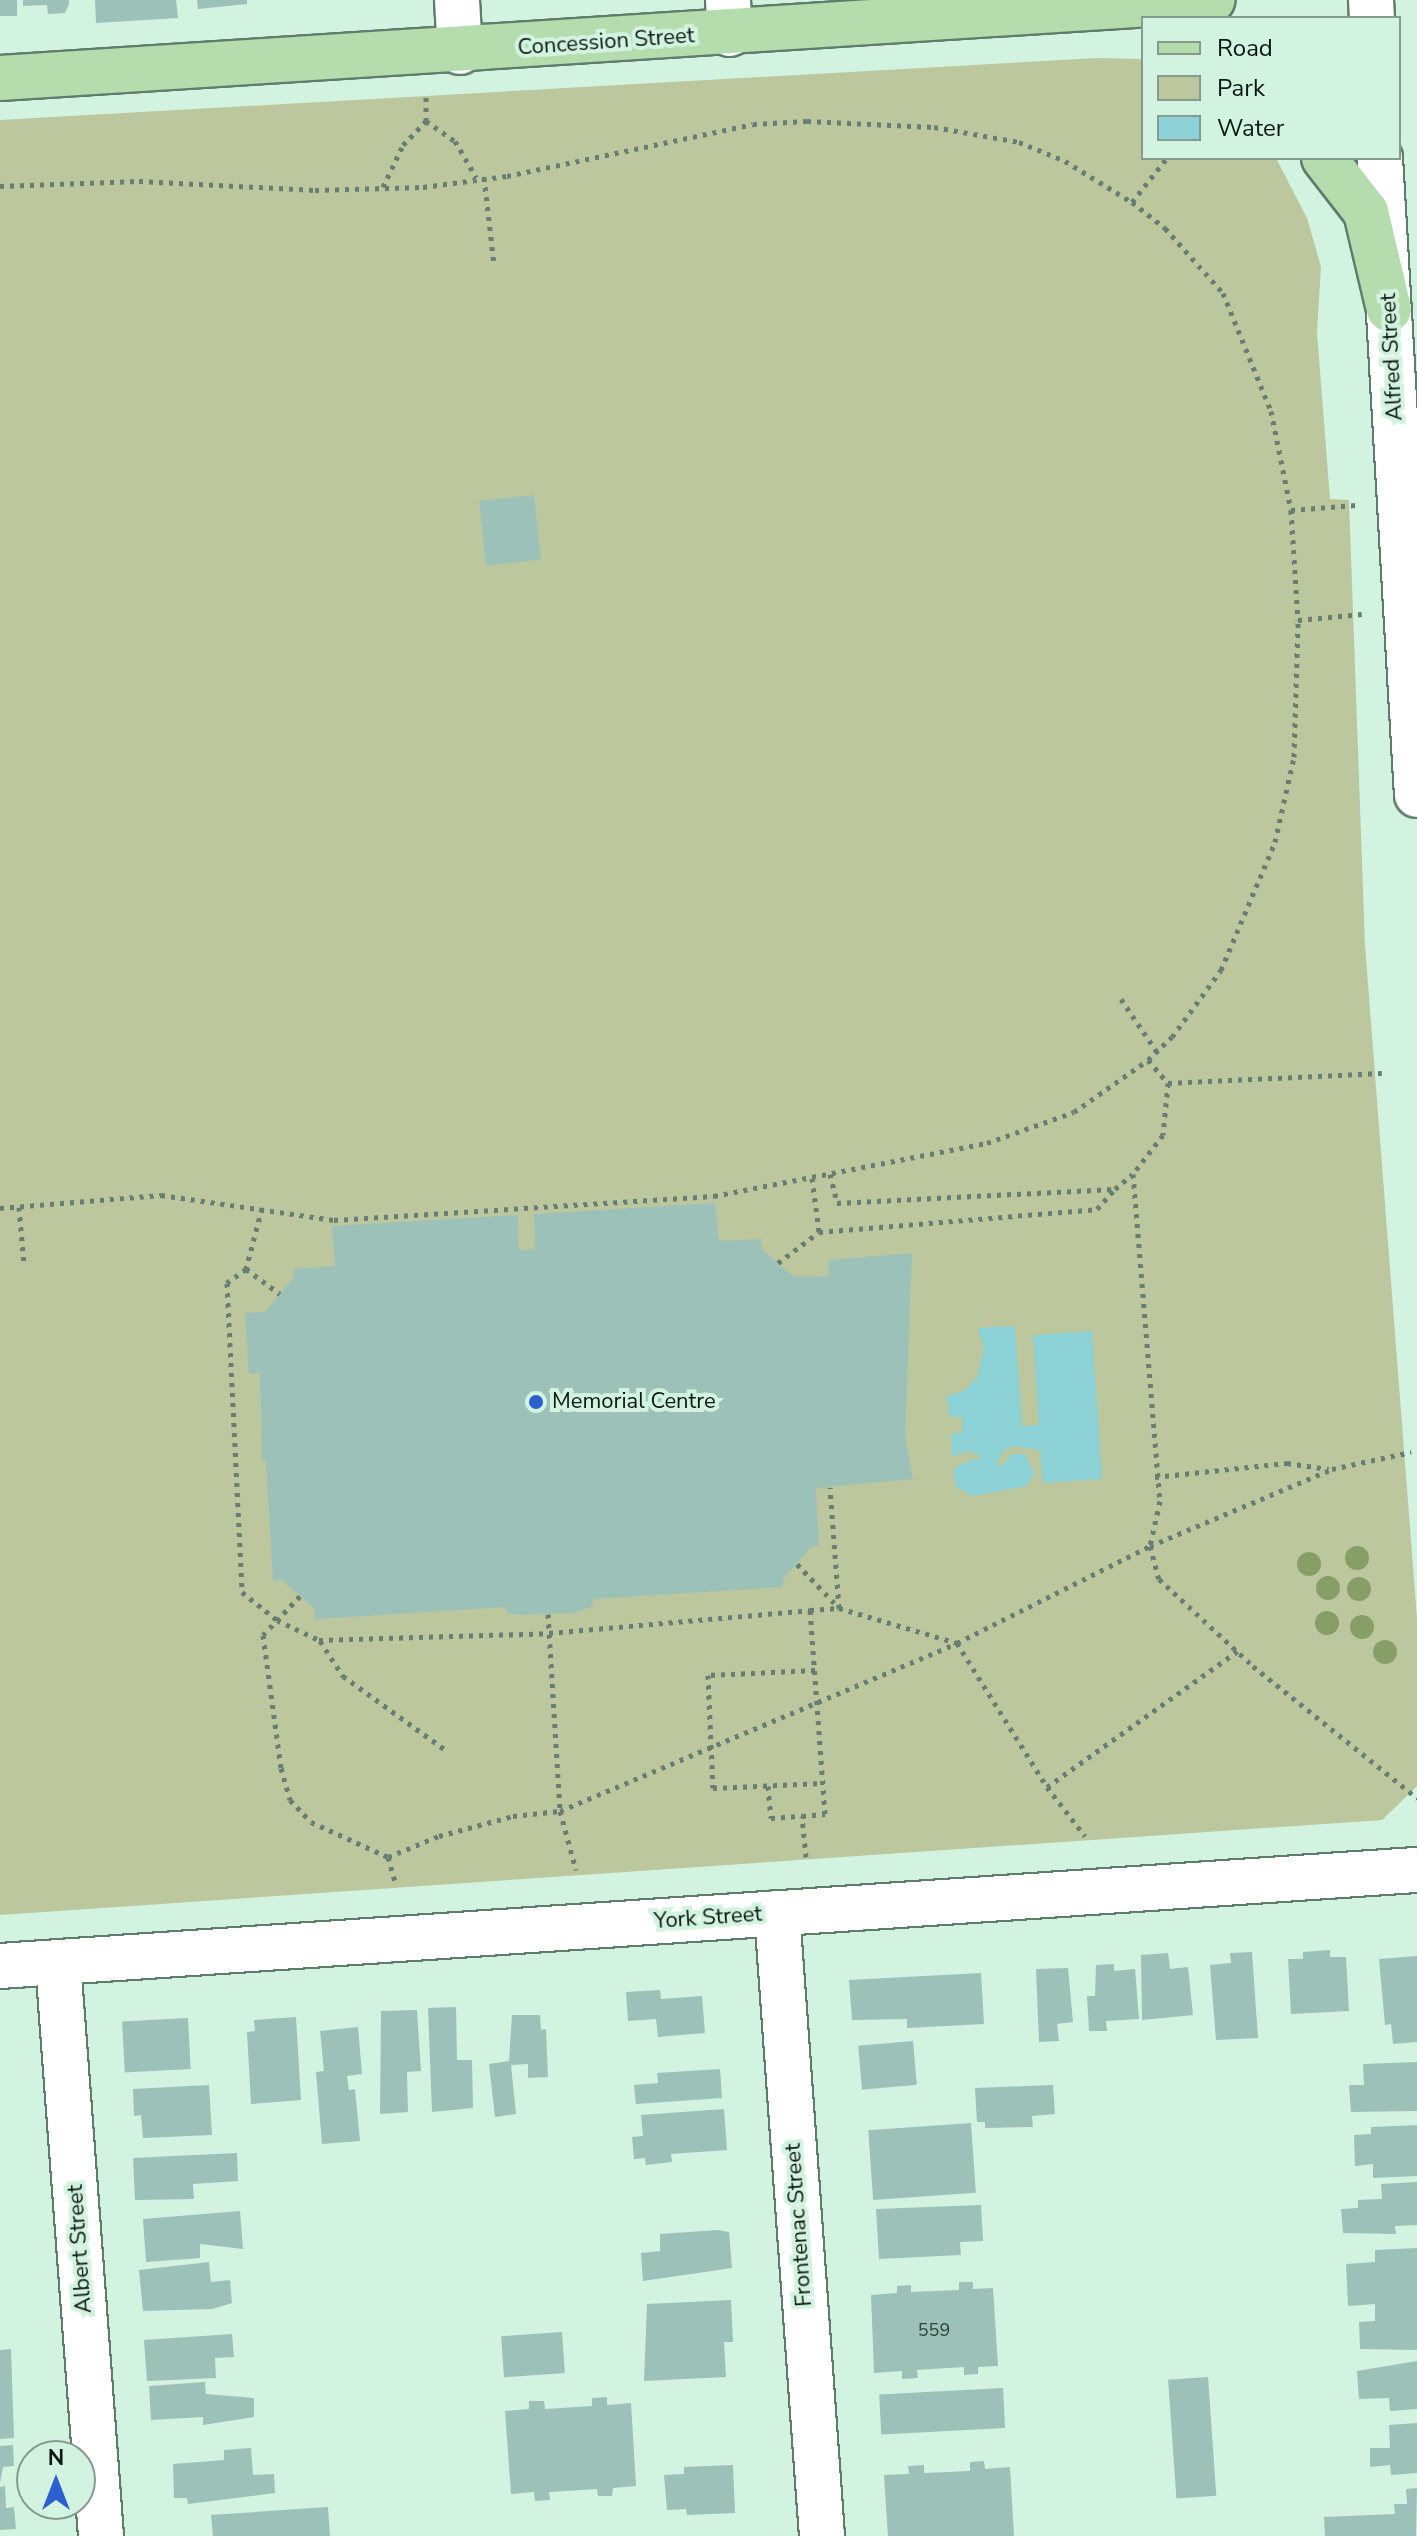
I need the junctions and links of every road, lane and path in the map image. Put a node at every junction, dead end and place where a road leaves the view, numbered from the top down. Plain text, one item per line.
1 (457, 0) edge
2 (1212, 0) edge
3 (1044, 6) edge
4 (1155, 12) edge
5 (729, 17) edge
6 (460, 52) junction
7 (0, 78) edge
8 (426, 95) dead end
9 (426, 121) junction
10 (1165, 160) edge
11 (1326, 160) edge
12 (1380, 160) edge
13 (476, 177) junction
14 (484, 177) junction
15 (0, 186) edge
16 (383, 187) junction
17 (1132, 202) junction
18 (494, 265) dead end
19 (1389, 309) junction
20 (1356, 505) dead end
21 (1291, 510) junction
22 (1410, 560) edge
23 (1362, 614) dead end
24 (1298, 620) junction
25 (1417, 795) edge
26 (1121, 999) dead end
27 (1157, 1052) junction
28 (1148, 1060) junction
29 (1382, 1073) dead end
30 (1168, 1083) junction
31 (830, 1174) junction
32 (1133, 1174) junction
33 (812, 1177) junction
34 (1115, 1189) junction
35 (19, 1207) junction
36 (0, 1208) edge
37 (262, 1208) junction
38 (819, 1232) junction
39 (778, 1263) dead end
40 (24, 1264) dead end
41 (246, 1269) junction
42 (280, 1294) dead end
43 (1411, 1452) dead end
44 (1332, 1469) junction
45 (1155, 1477) junction
46 (830, 1487) dead end
47 (1150, 1546) junction
48 (797, 1564) dead end
49 (300, 1596) dead end
50 (839, 1608) junction
51 (810, 1610) junction
52 (548, 1614) dead end
53 (277, 1620) junction
54 (549, 1633) junction
55 (319, 1640) junction
56 (957, 1643) junction
57 (1238, 1651) junction
58 (815, 1670) junction
59 (817, 1700) junction
60 (711, 1743) junction
61 (447, 1751) dead end
62 (823, 1783) junction
63 (768, 1786) junction
64 (1047, 1787) junction
65 (1417, 1798) edge
66 (560, 1811) junction
67 (802, 1816) junction
68 (1085, 1836) dead end
69 (388, 1857) junction
70 (806, 1857) dead end
71 (576, 1870) dead end
72 (1417, 1870) edge
73 (396, 1885) dead end
74 (777, 1913) junction
75 (58, 1963) junction
76 (0, 1966) edge
77 (101, 2536) edge
78 (822, 2536) edge

1 - 6 street
2 - 4 main road, Concession Street
3 - 4 main road, Concession Street
3 - 5 main road, Concession Street
5 - 6 main road, Concession Street
6 - 7 main road, Concession Street
8 - 9 path
9 - 13 path
9 - 16 path
10 - 17 path
11 - 19 main road
12 - 19 street, Alfred Street
13 - 14 path
13 - 16 path
14 - 17 path
14 - 18 path
15 - 16 path
17 - 21 path
19 - 22 street, Alfred Street
20 - 21 path
21 - 24 path
22 - 25 street, Alfred Street
23 - 24 path
24 - 27 path
26 - 27 path
27 - 28 path
28 - 30 path
28 - 31 path
29 - 30 path
30 - 32 path
31 - 33 path
31 - 34 path
32 - 34 path
32 - 45 path
33 - 37 path
33 - 38 path
34 - 38 path
35 - 36 path
35 - 37 path
35 - 40 path
37 - 41 path
38 - 39 path
41 - 42 path
41 - 53 path
43 - 44 path
44 - 45 path
44 - 47 path
45 - 47 path
46 - 50 path
47 - 56 path
47 - 57 path
48 - 50 path
49 - 53 path
50 - 51 path
50 - 56 path
51 - 54 path
51 - 58 path
52 - 54 path
53 - 55 path
53 - 69 path
54 - 55 path
54 - 66 path
55 - 61 path
56 - 59 path
56 - 64 path
57 - 64 path
57 - 65 path
58 - 59 path
58 - 60 path
59 - 60 path
59 - 62 path
60 - 63 path
60 - 66 path
62 - 63 path
62 - 67 path
63 - 67 path
64 - 68 path
66 - 69 path
66 - 71 path
67 - 70 path
69 - 73 path
72 - 74 street, York Street
74 - 75 street, York Street
74 - 78 street, Frontenac Street
75 - 76 street, York Street
75 - 77 street, Albert Street

